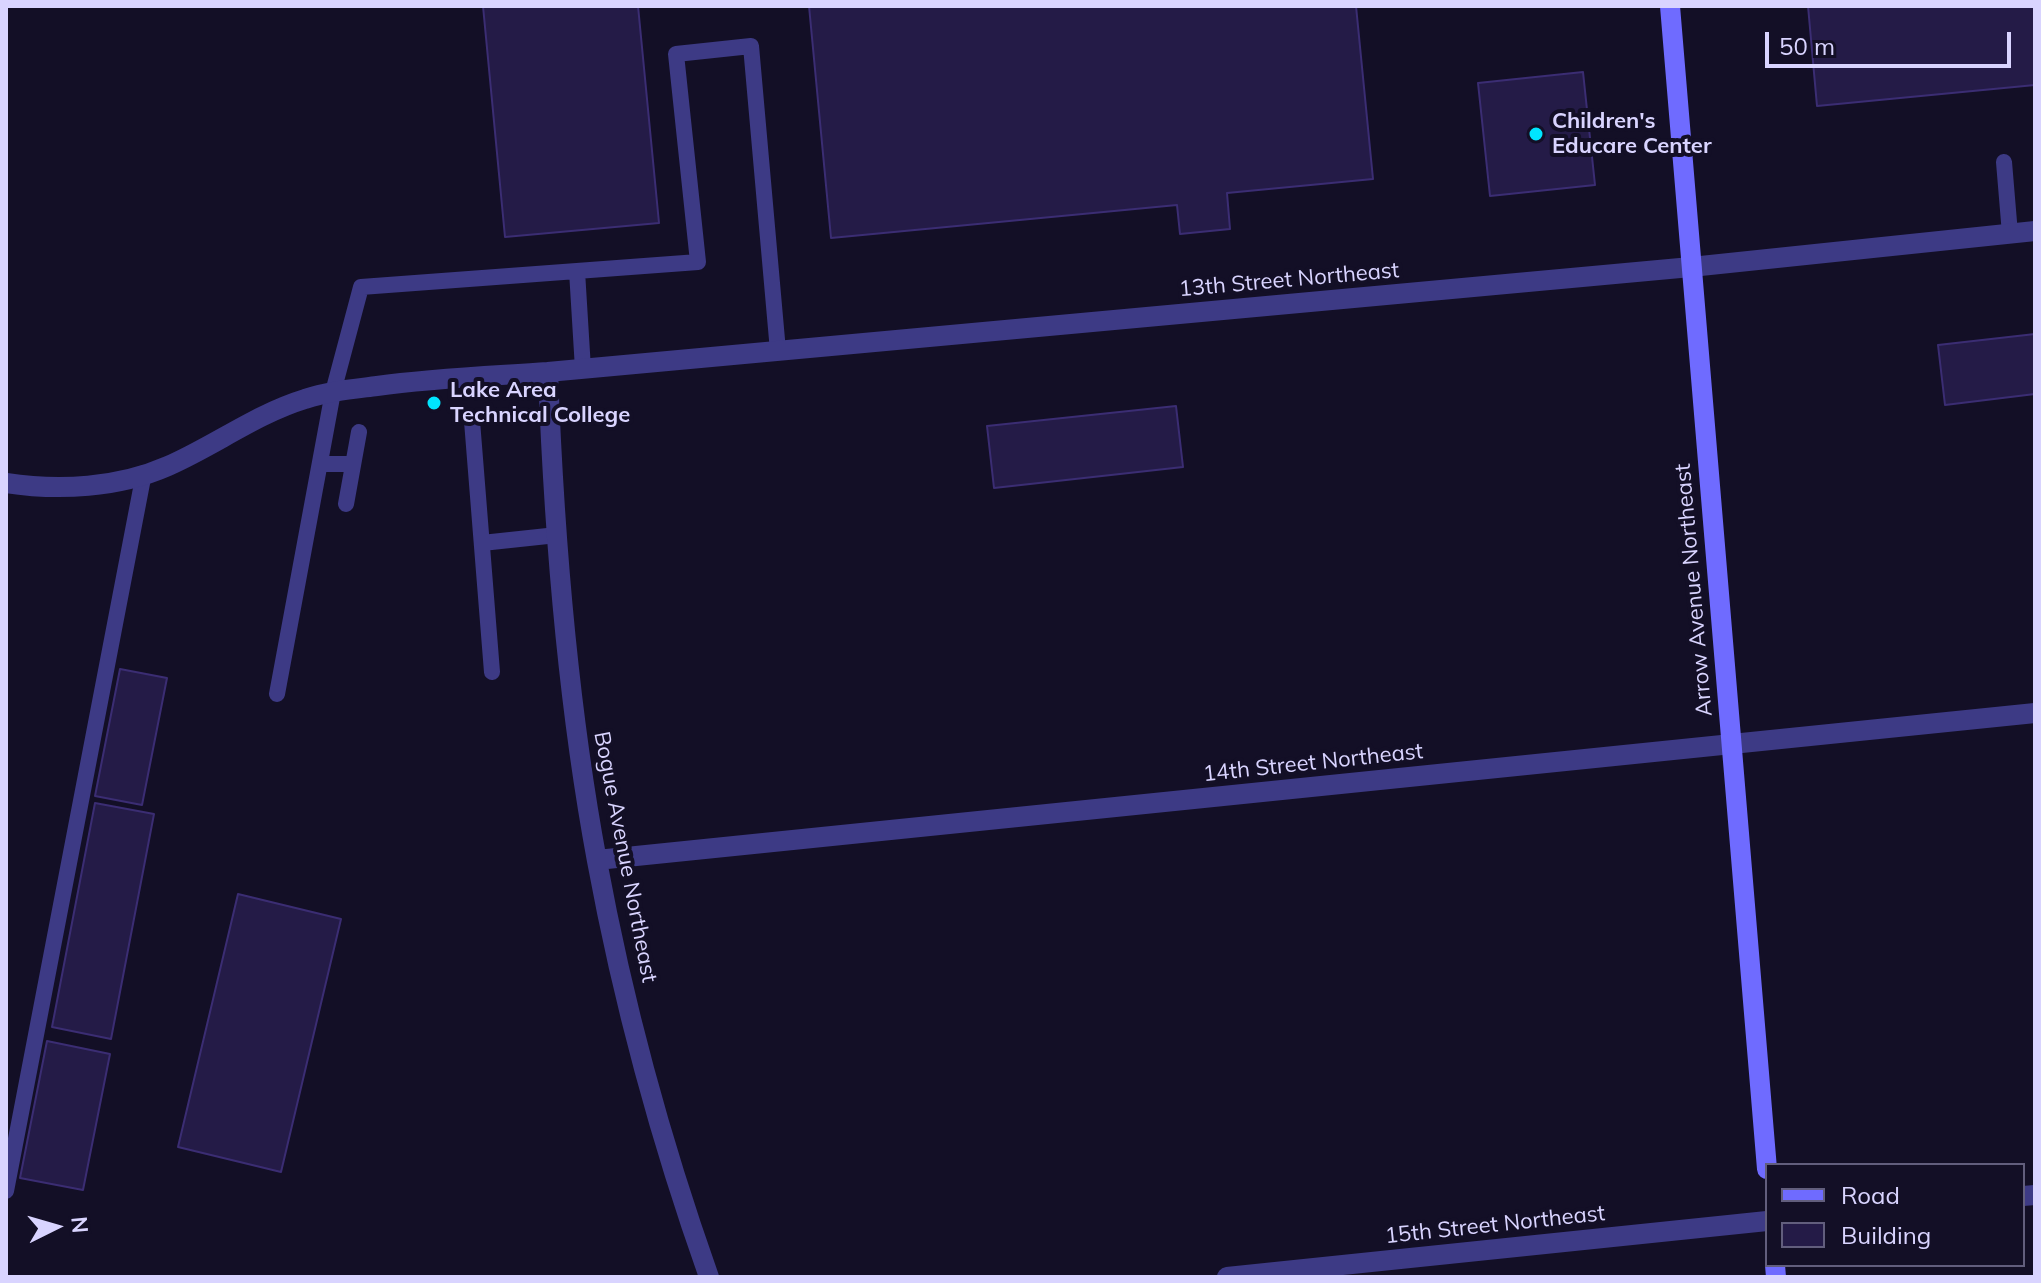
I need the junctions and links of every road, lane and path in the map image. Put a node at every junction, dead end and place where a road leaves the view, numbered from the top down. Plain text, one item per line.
1 (1670, 6) edge
2 (2004, 162) dead end
3 (2035, 231) edge
4 (2010, 234) junction
5 (1691, 267) junction
6 (577, 271) junction
7 (778, 351) junction
8 (583, 369) junction
9 (548, 372) junction
10 (333, 392) junction
11 (472, 421) dead end
12 (359, 432) dead end
13 (320, 464) junction
14 (353, 464) junction
15 (144, 473) junction
16 (6, 483) edge
17 (346, 504) dead end
18 (557, 535) junction
19 (482, 543) junction
20 (492, 672) dead end
21 (277, 694) dead end
22 (2035, 713) edge
23 (1731, 744) junction
24 (597, 860) junction
25 (1766, 1163) edge
26 (6, 1191) edge
27 (1765, 1221) edge
28 (709, 1277) edge
29 (1227, 1277) edge

1 - 5 street, Arrow Avenue Northeast
2 - 4 lane
3 - 4 street, 13th Street Northeast
4 - 5 street, 13th Street Northeast
5 - 7 street, 13th Street Northeast
5 - 23 street, Arrow Avenue Northeast
6 - 7 lane
6 - 8 lane
6 - 10 lane
7 - 8 street, 13th Street Northeast
8 - 9 street, 13th Street Northeast
9 - 10 street, 13th Street Northeast
9 - 18 street, Bogue Avenue Northeast
10 - 13 lane
10 - 15 street, 13th Street Northeast
11 - 19 lane
12 - 14 lane
13 - 14 lane
13 - 21 lane
14 - 17 lane
15 - 16 street, 13th Street Northeast
15 - 26 lane
18 - 19 lane
18 - 24 street, Bogue Avenue Northeast
19 - 20 lane
22 - 23 street, 14th Street Northeast
23 - 24 street, 14th Street Northeast
23 - 25 street, Arrow Avenue Northeast
24 - 28 street, Bogue Avenue Northeast
27 - 29 street, 15th Street Northeast

